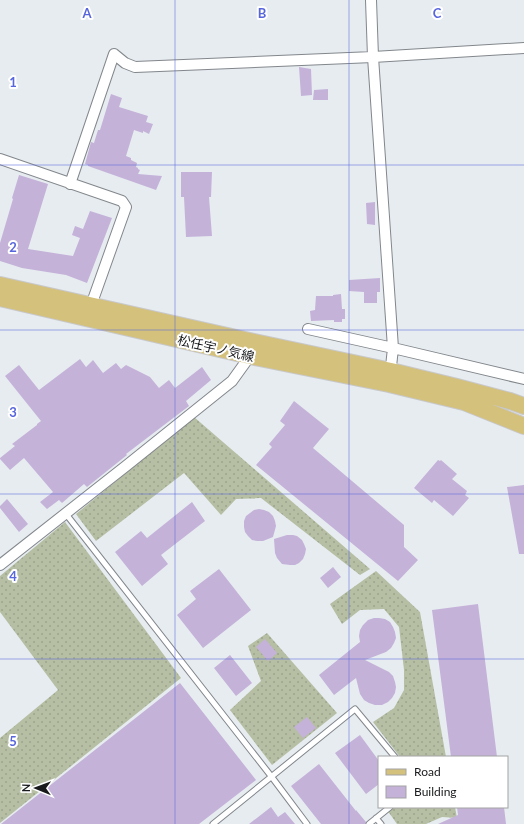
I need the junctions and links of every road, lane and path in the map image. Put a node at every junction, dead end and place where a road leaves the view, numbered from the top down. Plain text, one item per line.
1 (371, 0) edge
2 (524, 48) edge
3 (373, 57) junction
4 (0, 159) edge
5 (70, 184) junction
6 (0, 286) edge
7 (0, 298) edge
8 (89, 312) junction
9 (308, 329) dead end
10 (393, 348) junction
11 (252, 349) junction
12 (390, 378) junction
13 (524, 379) edge
14 (524, 406) edge
15 (524, 426) edge
16 (66, 514) junction
17 (0, 565) edge
18 (394, 756) edge
19 (271, 776) junction
20 (389, 808) edge
21 (376, 818) junction
22 (213, 824) edge
23 (307, 824) edge
24 (369, 824) edge
25 (381, 824) edge

1 - 3 street
2 - 3 street
3 - 5 street
3 - 10 street
4 - 5 street
5 - 8 street
6 - 8 main road, 松任宇ノ気線
7 - 8 main road, 松任宇ノ気線
8 - 11 main road, 松任宇ノ気線
9 - 10 street
10 - 12 street
10 - 13 street
11 - 12 main road, 松任宇ノ気線
11 - 16 street
12 - 14 main road, 松任宇ノ気線
12 - 15 main road, 松任宇ノ気線
16 - 17 street
16 - 19 lane
18 - 19 lane
19 - 22 lane
19 - 23 lane
20 - 21 lane
21 - 24 lane
21 - 25 lane

